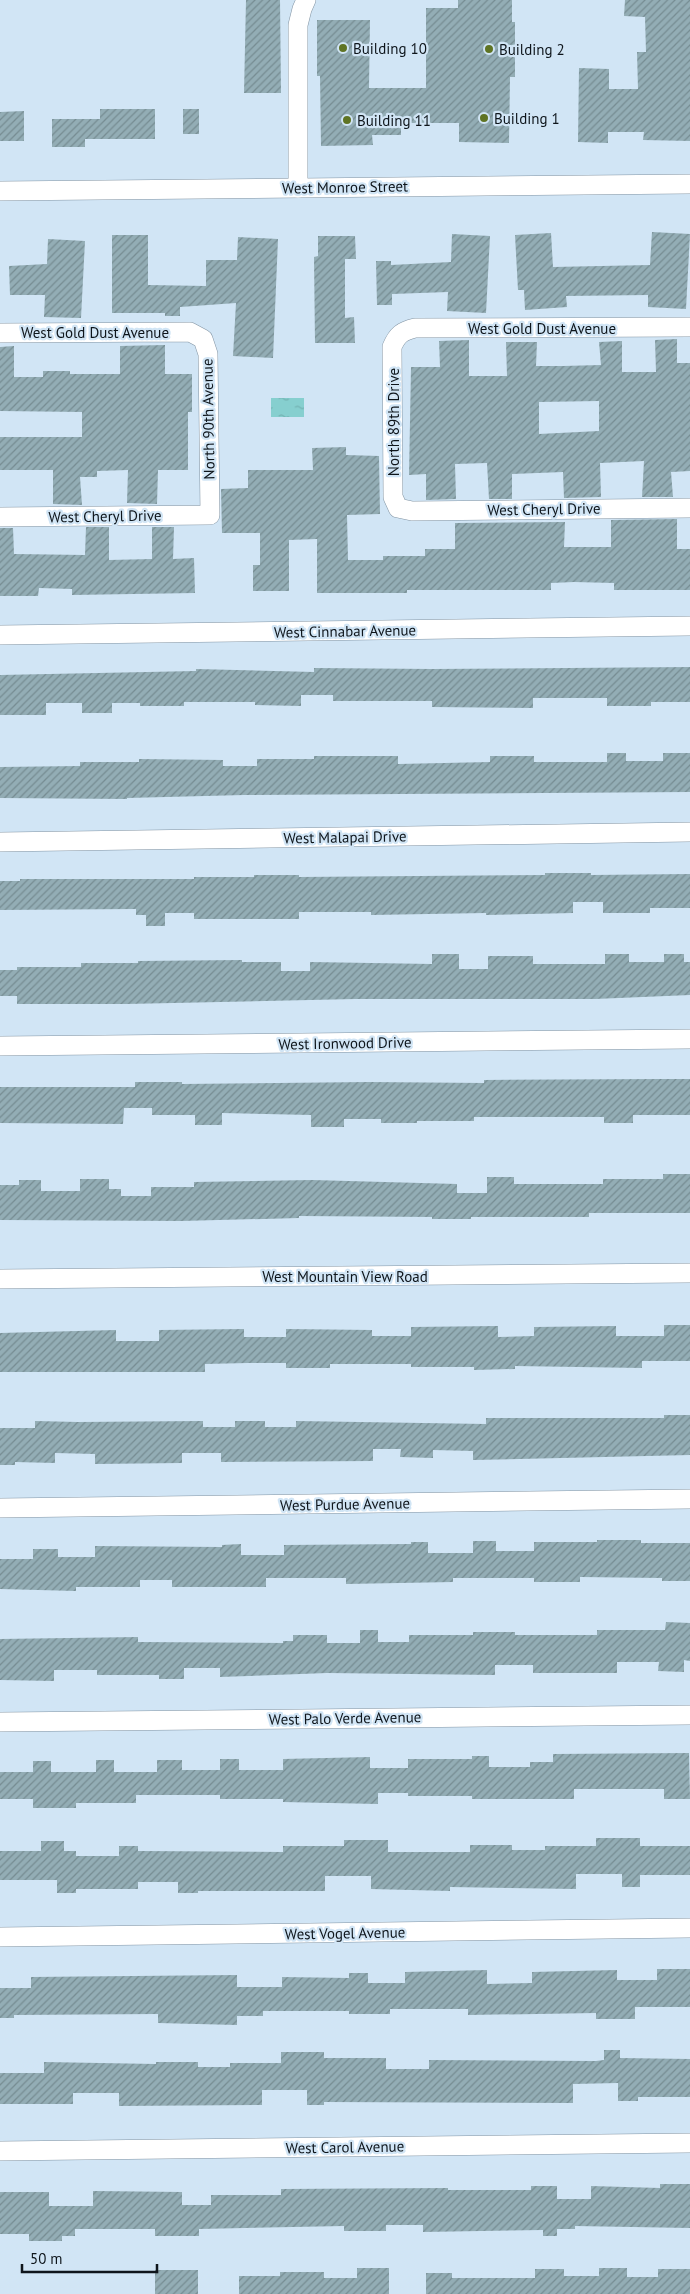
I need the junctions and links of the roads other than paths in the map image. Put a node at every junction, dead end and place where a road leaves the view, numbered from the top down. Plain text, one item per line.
1 (306, 0) edge
2 (690, 184) edge
3 (298, 188) junction
4 (0, 191) edge
5 (690, 327) edge
6 (190, 332) joint
7 (0, 333) edge
8 (397, 336) joint
9 (398, 508) joint
10 (690, 508) edge
11 (210, 515) joint
12 (0, 517) edge
13 (690, 626) edge
14 (0, 635) edge
15 (690, 832) edge
16 (0, 842) edge
17 (690, 1039) edge
18 (0, 1046) edge
19 (690, 1273) edge
20 (0, 1278) edge
21 (690, 1499) edge
22 (0, 1508) edge
23 (690, 1715) edge
24 (0, 1722) edge
25 (690, 1928) edge
26 (0, 1937) edge
27 (690, 2143) edge
28 (0, 2151) edge

1 - 3 street
2 - 3 street, West Monroe Street
3 - 4 street, West Monroe Street
5 - 8 street, West Gold Dust Avenue
6 - 7 street, West Gold Dust Avenue
6 - 11 street, North 90th Avenue
8 - 9 street, North 89th Drive
9 - 10 street, West Cheryl Drive
11 - 12 street, West Cheryl Drive
13 - 14 street, West Cinnabar Avenue
15 - 16 street, West Malapai Drive
17 - 18 street, West Ironwood Drive
19 - 20 street, West Mountain View Road
21 - 22 street, West Purdue Avenue
23 - 24 street, West Palo Verde Avenue
25 - 26 street, West Vogel Avenue
27 - 28 street, West Carol Avenue

